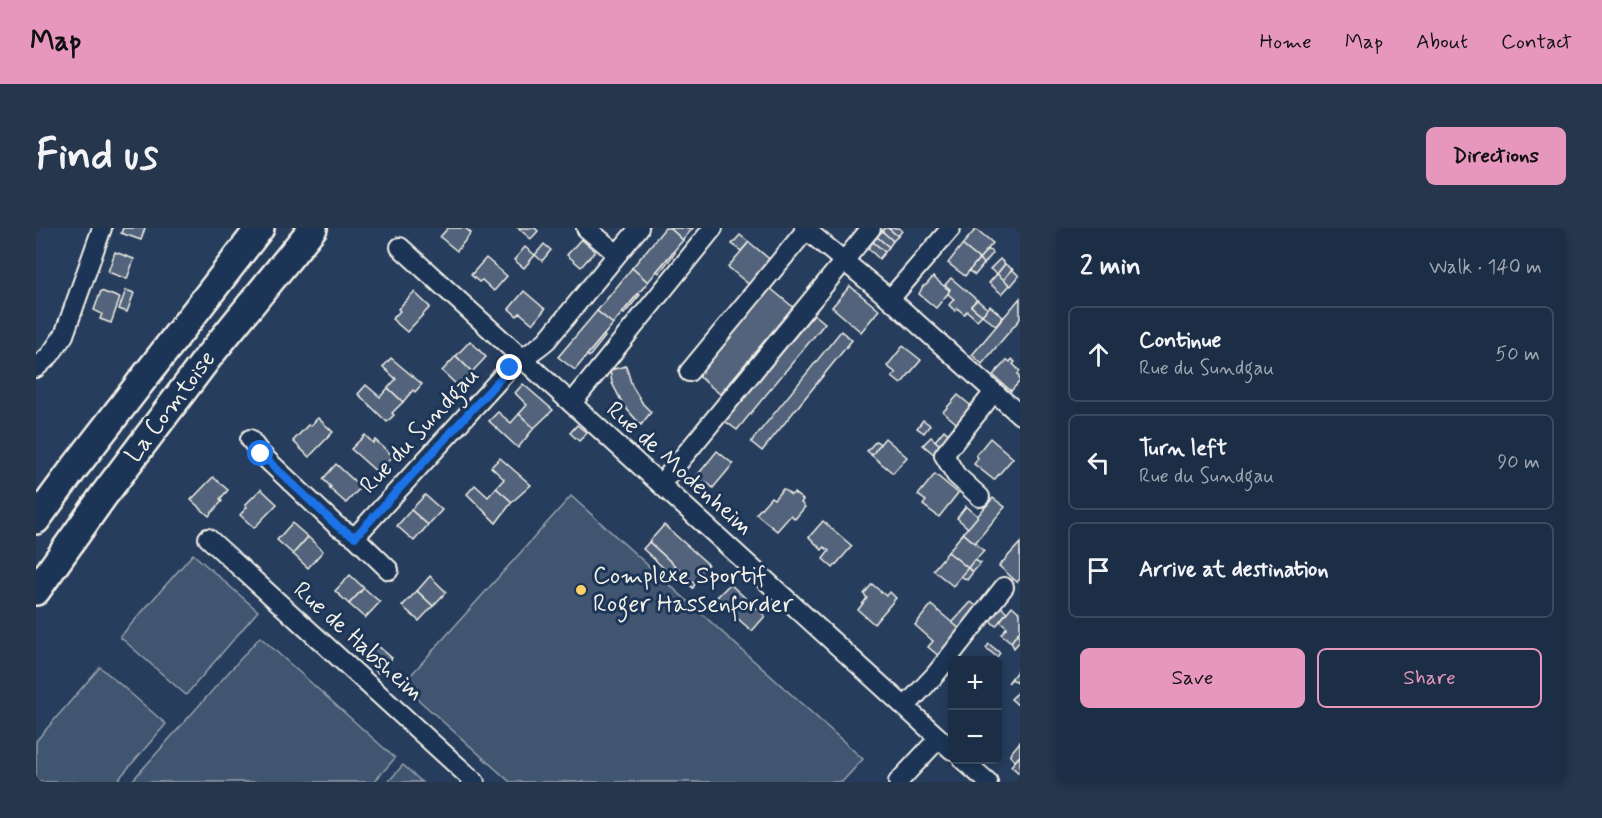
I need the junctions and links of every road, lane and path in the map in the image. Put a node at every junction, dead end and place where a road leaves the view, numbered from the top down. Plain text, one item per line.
1 (102, 228) edge
2 (260, 228) edge
3 (313, 228) edge
4 (586, 228) edge
5 (639, 228) edge
6 (713, 228) edge
7 (871, 228) edge
8 (951, 228) edge
9 (805, 229) edge
10 (400, 247) dead end
11 (617, 254) junction
12 (844, 261) junction
13 (890, 299) junction
14 (522, 357) junction
15 (36, 368) edge
16 (689, 372) dead end
17 (994, 392) junction
18 (572, 403) junction
19 (1020, 415) edge
20 (250, 439) dead end
21 (661, 484) junction
22 (980, 497) dead end
23 (36, 520) edge
24 (355, 537) junction
25 (207, 538) dead end
26 (388, 570) dead end
27 (1004, 587) dead end
28 (36, 591) edge
29 (905, 707) junction
30 (946, 744) edge
31 (968, 764) edge
32 (475, 782) edge
33 (898, 782) edge
34 (988, 782) edge

1 - 15 street
2 - 23 highway, La Comtoise
3 - 28 highway, La Comtoise
4 - 11 street
5 - 11 street, Rue du Sundgau
6 - 18 street
7 - 12 street
8 - 13 street
9 - 12 street
9 - 16 street
10 - 14 street, Rue de Modenheim
11 - 14 street, Rue du Sundgau
12 - 13 street
12 - 21 street
13 - 17 street
14 - 18 street, Rue de Modenheim
14 - 24 street, Rue du Sundgau
17 - 19 street
17 - 22 street
18 - 21 street, Rue de Modenheim
20 - 24 street
21 - 29 street, Rue de Modenheim
24 - 26 street
25 - 32 street, Rue de Habsheim
27 - 29 street
29 - 30 street, Rue de Modenheim
30 - 33 street
31 - 34 street

